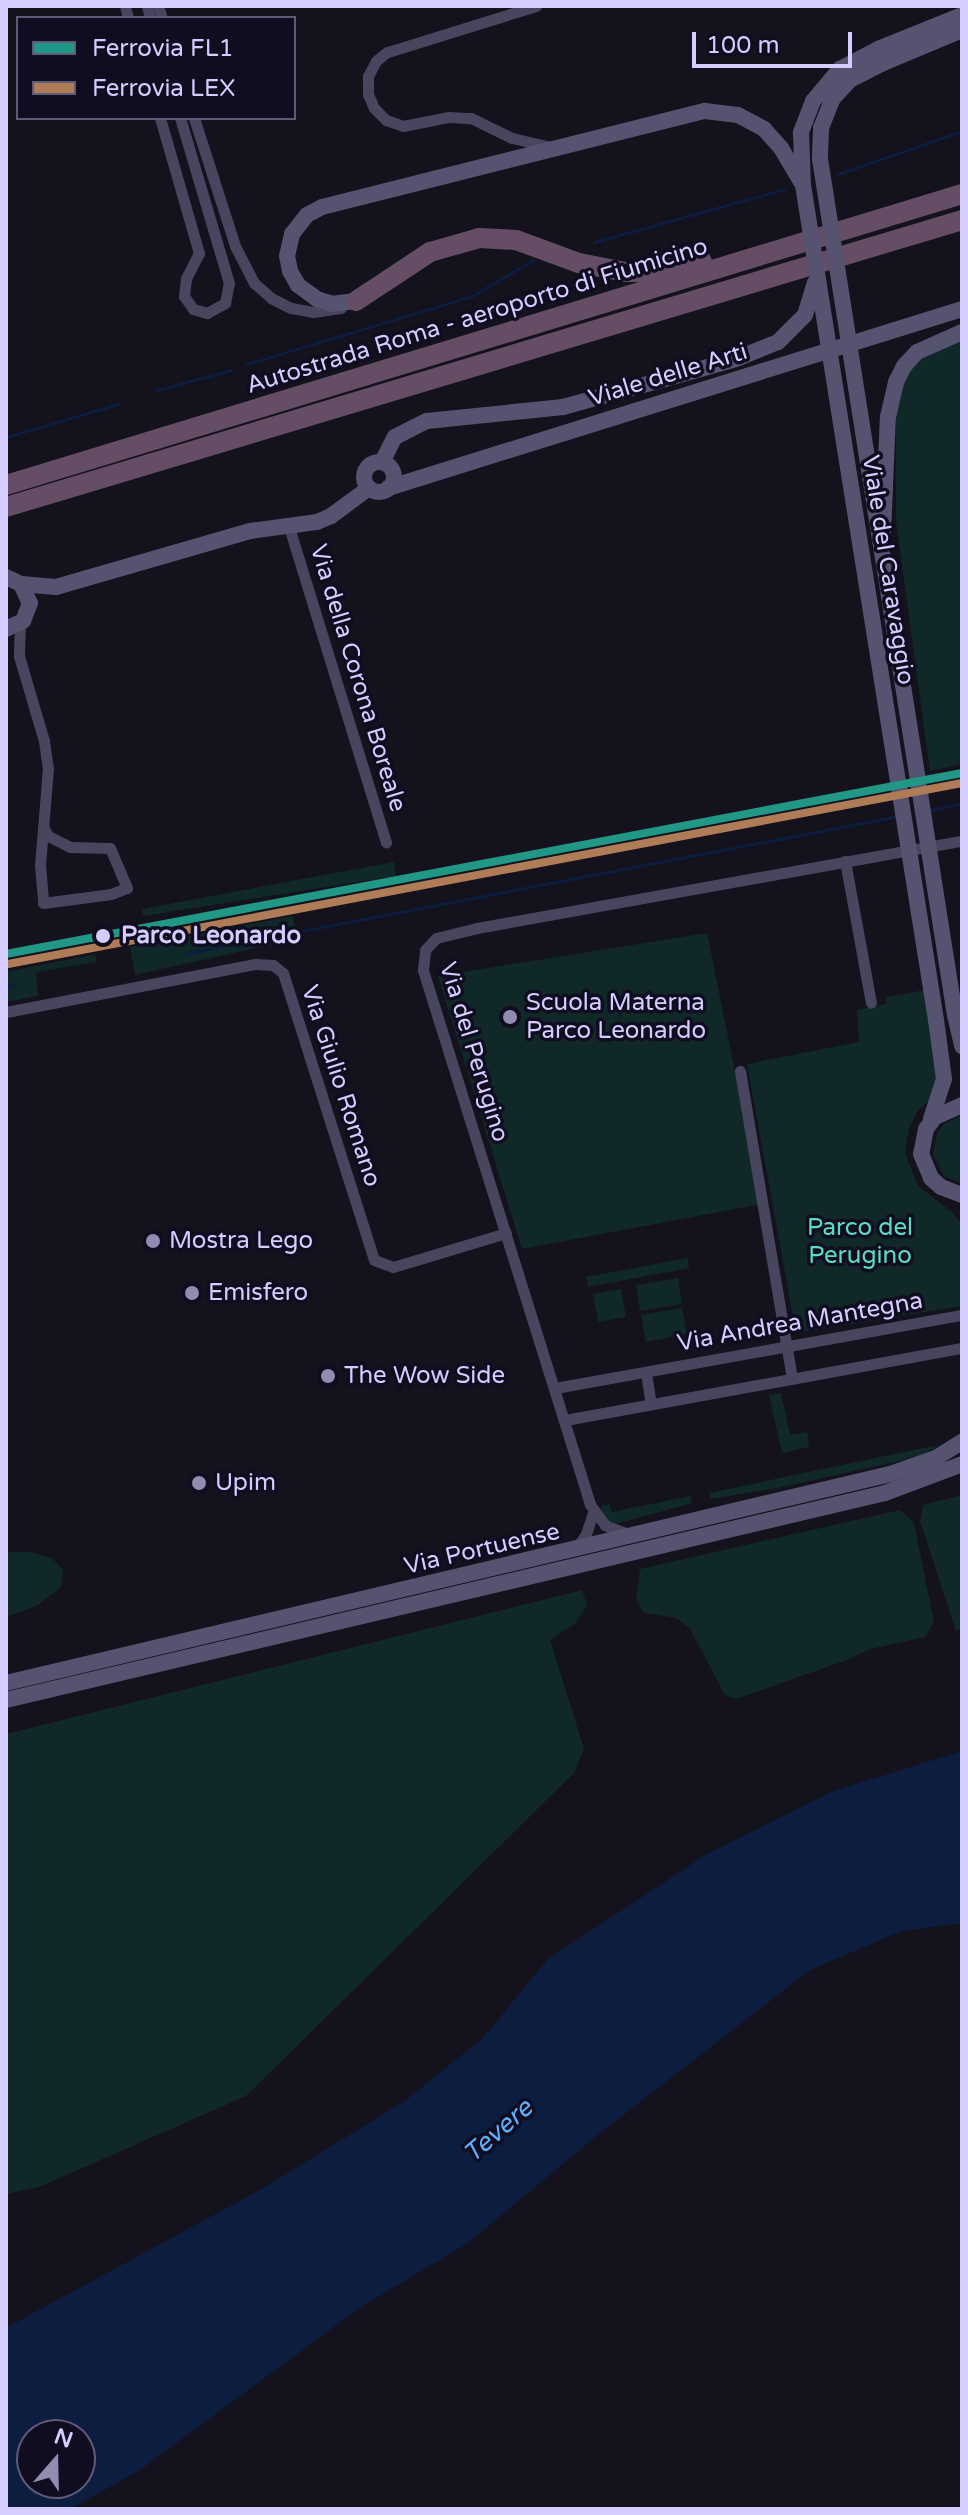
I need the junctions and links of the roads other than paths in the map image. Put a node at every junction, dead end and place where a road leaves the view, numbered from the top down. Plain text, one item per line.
1 (536, 6) edge
2 (962, 15) edge
3 (962, 30) edge
4 (881, 56) junction
5 (161, 120) edge
6 (181, 120) edge
7 (195, 120) edge
8 (558, 148) junction
9 (803, 185) junction
10 (962, 194) edge
11 (877, 220) junction
12 (962, 220) edge
13 (813, 249) junction
14 (356, 301) junction
15 (962, 309) edge
16 (962, 332) edge
17 (382, 462) junction
18 (6, 485) edge
19 (369, 488) junction
20 (388, 488) junction
21 (6, 507) edge
22 (289, 527) junction
23 (883, 543) junction
24 (14, 581) edge
25 (56, 587) junction
26 (29, 608) junction
27 (13, 627) edge
28 (6, 640) edge
29 (19, 656) junction
30 (44, 828) junction
31 (962, 841) edge
32 (386, 842) dead end
33 (70, 847) junction
34 (845, 861) junction
35 (40, 865) junction
36 (871, 1003) dead end
37 (6, 1012) edge
38 (962, 1046) edge
39 (740, 1071) dead end
40 (962, 1105) edge
41 (926, 1129) junction
42 (941, 1187) junction
43 (962, 1195) edge
44 (962, 1207) edge
45 (506, 1233) junction
46 (962, 1315) edge
47 (788, 1348) junction
48 (962, 1348) edge
49 (646, 1373) junction
50 (792, 1379) junction
51 (555, 1388) junction
52 (651, 1404) junction
53 (565, 1420) junction
54 (962, 1442) edge
55 (962, 1464) edge
56 (593, 1512) junction
57 (636, 1536) junction
58 (573, 1552) junction
59 (6, 1683) edge
60 (6, 1700) edge

1 - 8 street
2 - 4 street
3 - 4 street
4 - 9 street, Viale del Caravaggio, bridge
4 - 23 street, Viale del Caravaggio, bridge
5 - 6 street
7 - 14 street
8 - 9 street
8 - 14 street
9 - 13 street, Viale del Caravaggio, bridge
10 - 11 highway, Autostrada Roma - aeroporto di Fiumicino
11 - 14 highway
11 - 18 highway, Autostrada Roma - aeroporto di Fiumicino
12 - 21 highway, Autostrada Roma - aeroporto di Fiumicino
13 - 17 street, bridge
13 - 41 street, Viale del Caravaggio, bridge
15 - 20 street, Viale delle Arti
16 - 23 street
17 - 19 street
17 - 20 street
19 - 20 street, Viale delle Arti
19 - 22 street
22 - 25 street
22 - 32 street, Via della Corona Boreale
23 - 38 street, Viale del Caravaggio, bridge
24 - 25 street
24 - 26 street
25 - 26 street
26 - 27 street
27 - 29 street
28 - 29 street
29 - 30 street
30 - 33 street
30 - 35 street
31 - 34 street, Via del Perugino
33 - 35 street
33 - 35 street
34 - 36 street
34 - 45 street, Via del Perugino
37 - 45 street, Via Giulio Romano
39 - 47 street
40 - 41 street
41 - 42 street
42 - 43 street
42 - 44 street
45 - 51 street, Via del Perugino
46 - 47 street, Via Andrea Mantegna
47 - 49 street, Via Andrea Mantegna
47 - 50 street
48 - 50 street
49 - 51 street, Via Andrea Mantegna
49 - 52 street
50 - 52 street
51 - 53 street, Via del Perugino
52 - 53 street
53 - 56 street, Via del Perugino
54 - 57 street, Via Portuense
55 - 60 street, Via Portuense
56 - 57 street
56 - 58 street
57 - 58 street, Via Portuense
58 - 59 street, Via Portuense

